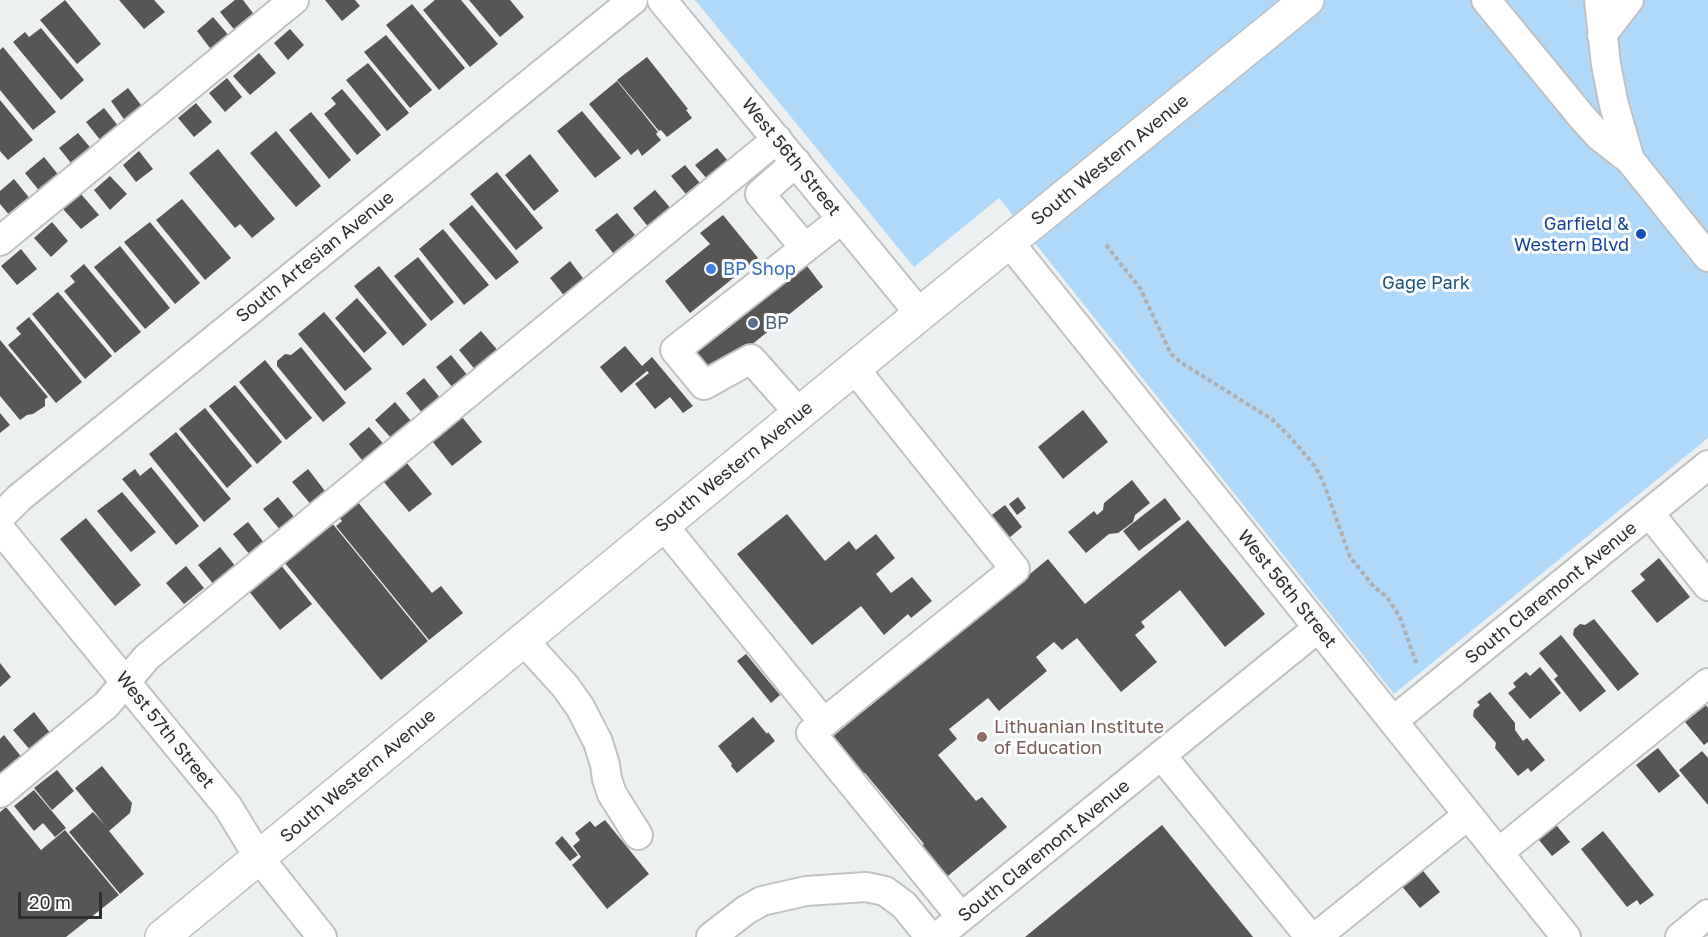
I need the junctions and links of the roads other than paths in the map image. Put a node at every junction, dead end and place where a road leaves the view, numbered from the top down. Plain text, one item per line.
1 (294, 0) edge
2 (633, 0) edge
3 (663, 0) edge
4 (1307, 0) edge
5 (1486, 0) edge
6 (1599, 0) edge
7 (1629, 0) edge
8 (1602, 35) junction
9 (777, 139) junction
10 (1630, 160) junction
11 (796, 162) junction
12 (842, 219) junction
13 (0, 241) edge
14 (1009, 242) junction
15 (805, 248) junction
16 (1708, 257) edge
17 (920, 314) junction
18 (854, 368) junction
19 (799, 413) junction
20 (1708, 465) edge
21 (1649, 513) junction
22 (0, 517) edge
23 (663, 525) junction
24 (0, 529) edge
25 (1708, 586) edge
26 (1318, 628) junction
27 (524, 640) junction
28 (126, 682) junction
29 (1708, 683) edge
30 (1393, 722) junction
31 (824, 723) junction
32 (1161, 755) junction
33 (0, 793) edge
34 (1468, 815) junction
35 (638, 835) dead end
36 (1498, 853) junction
37 (259, 858) junction
38 (1708, 914) edge
39 (962, 917) junction
40 (162, 937) edge
41 (322, 937) edge
42 (711, 937) edge
43 (930, 937) edge
44 (937, 937) edge
45 (1310, 937) edge
46 (1316, 937) edge
47 (1566, 937) edge
48 (1680, 937) edge

1 - 13 street
2 - 22 street, South Artesian Avenue
3 - 9 street, West 56th Street
4 - 14 main road, South Western Avenue
5 - 10 street
6 - 8 street
7 - 8 street
8 - 10 street
9 - 11 street, West 56th Street
9 - 28 street
10 - 16 street
11 - 12 street, West 56th Street
11 - 15 street
12 - 15 street
12 - 17 street, West 56th Street
14 - 17 main road, South Western Avenue
14 - 26 street, West 56th Street
15 - 19 street
17 - 18 main road, South Western Avenue
18 - 19 main road, South Western Avenue
18 - 31 street
19 - 23 main road, South Western Avenue
20 - 21 street, South Claremont Avenue
21 - 25 street
21 - 30 street, South Claremont Avenue
23 - 27 main road, South Western Avenue
23 - 31 street
24 - 28 street, West 57th Street
26 - 30 street, West 56th Street
26 - 32 street, South Claremont Avenue
27 - 35 street
27 - 37 main road, South Western Avenue
28 - 33 street
28 - 37 street, West 57th Street
29 - 36 street
30 - 34 street, West 56th Street
31 - 39 street
32 - 39 street, South Claremont Avenue
32 - 45 street
34 - 36 street, West 56th Street
34 - 46 street
36 - 47 street, West 56th Street
37 - 40 main road, South Western Avenue
37 - 41 street, West 57th Street
38 - 48 street
39 - 44 street, South Claremont Avenue
42 - 43 street

